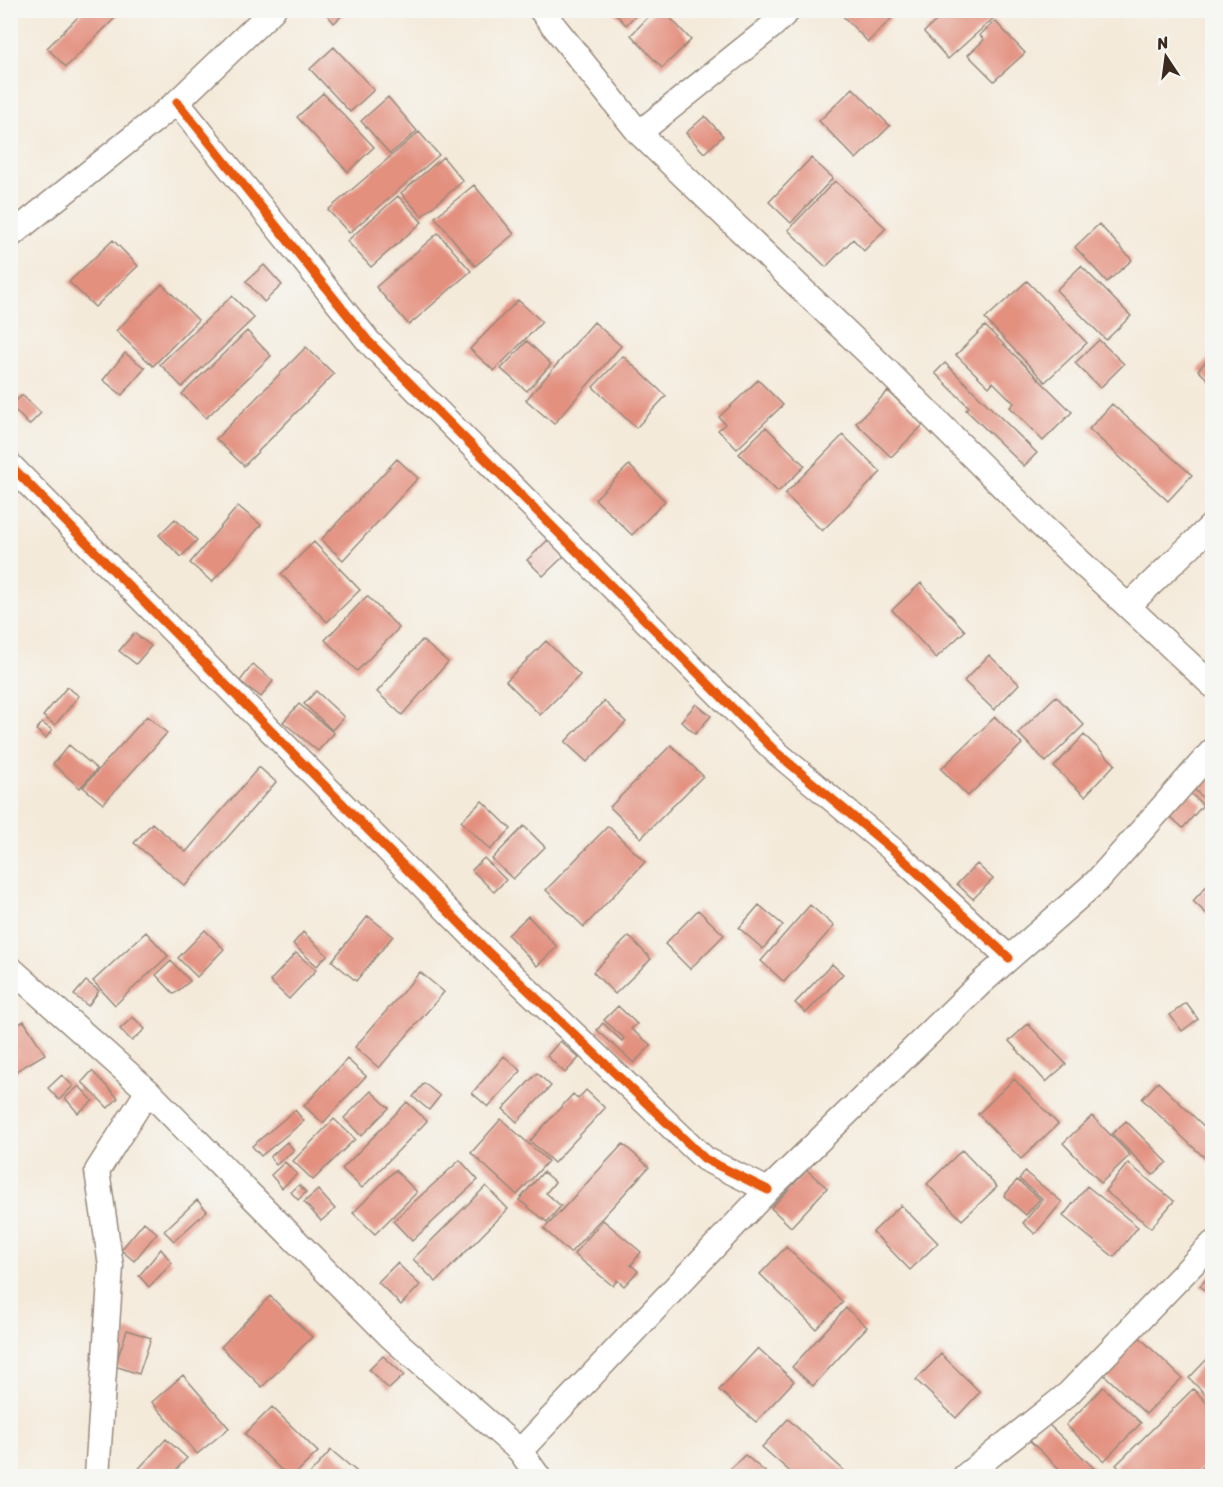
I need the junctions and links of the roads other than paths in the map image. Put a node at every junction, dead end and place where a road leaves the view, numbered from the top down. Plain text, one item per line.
1 (273, 10) edge
2 (541, 10) edge
3 (789, 10) edge
4 (177, 102) junction
5 (639, 133) junction
6 (11, 234) edge
7 (10, 465) edge
8 (1212, 525) edge
9 (1128, 606) junction
10 (1212, 685) edge
11 (1212, 752) edge
12 (1009, 958) junction
13 (10, 968) edge
14 (148, 1091) junction
15 (768, 1190) junction
16 (1212, 1244) edge
17 (520, 1451) junction
18 (97, 1476) edge
19 (538, 1476) edge
20 (965, 1476) edge

1 - 4 street
2 - 5 street
3 - 5 street
4 - 6 street
4 - 12 street
5 - 9 street
7 - 15 street
8 - 9 street
9 - 10 street
11 - 12 street
12 - 15 street
13 - 14 street
14 - 17 street
14 - 18 street
15 - 17 street
16 - 20 street
17 - 19 street

